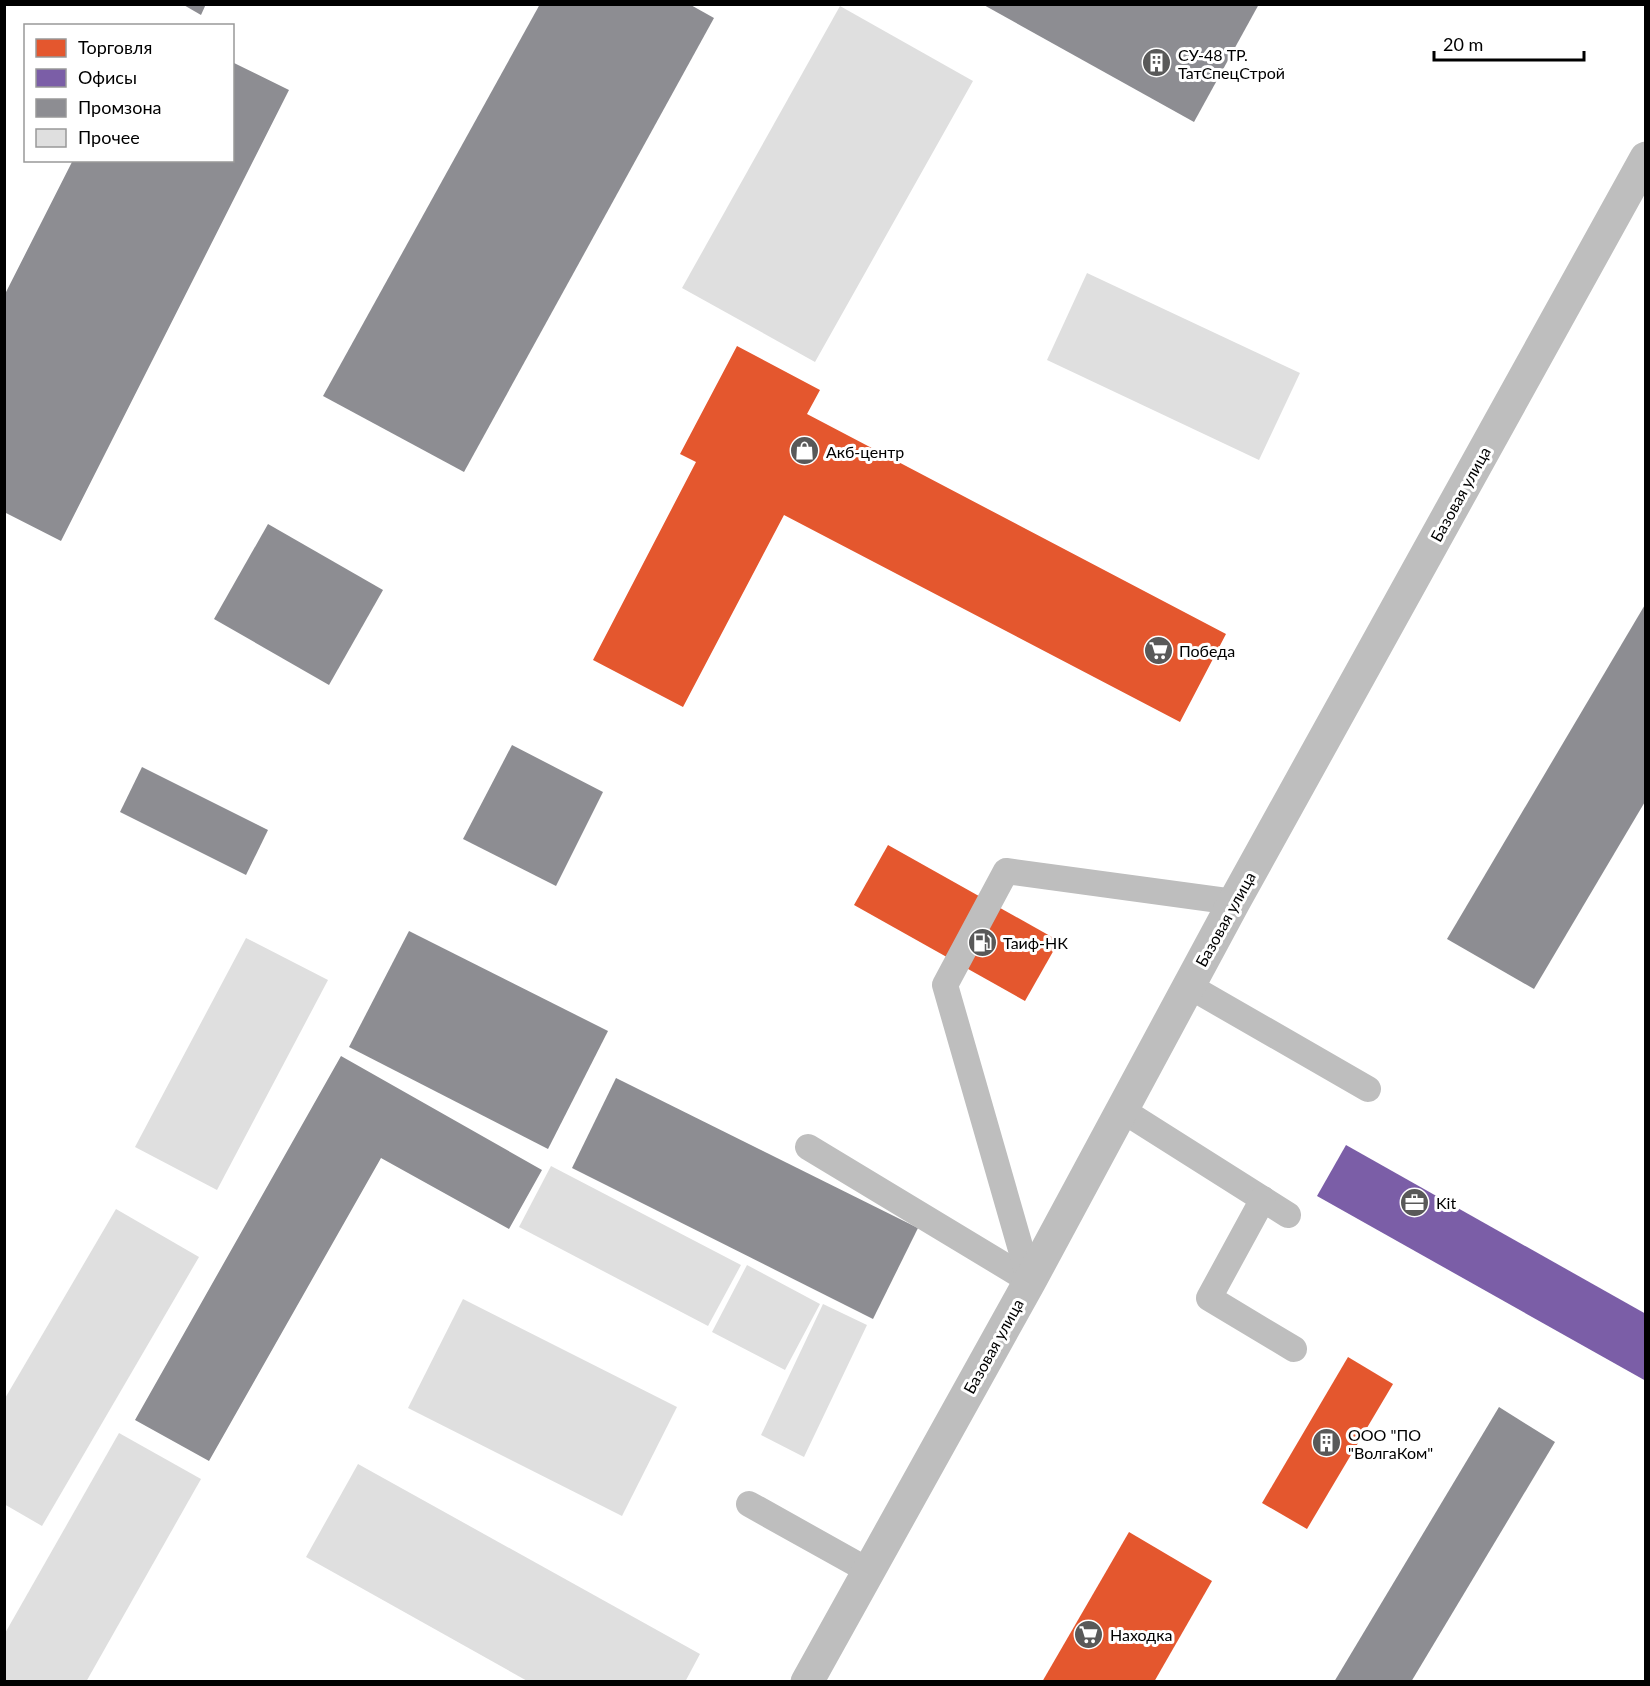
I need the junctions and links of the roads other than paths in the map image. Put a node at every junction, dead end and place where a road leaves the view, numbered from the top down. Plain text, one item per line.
1 (1646, 159) edge
2 (1234, 902) junction
3 (1189, 986) junction
4 (1368, 1089) dead end
5 (1122, 1110) junction
6 (808, 1147) dead end
7 (1263, 1199) junction
8 (1288, 1215) dead end
9 (1030, 1281) junction
10 (1294, 1349) dead end
11 (749, 1504) dead end
12 (869, 1571) junction
13 (807, 1682) edge

1 - 2 street, Базовая улица
2 - 3 street, Базовая улица
2 - 9 lane
3 - 4 lane
3 - 5 street, Базовая улица
5 - 7 lane
5 - 9 street, Базовая улица
6 - 9 lane
7 - 8 lane
7 - 10 lane
9 - 12 street, Базовая улица
11 - 12 lane
12 - 13 street, Базовая улица

